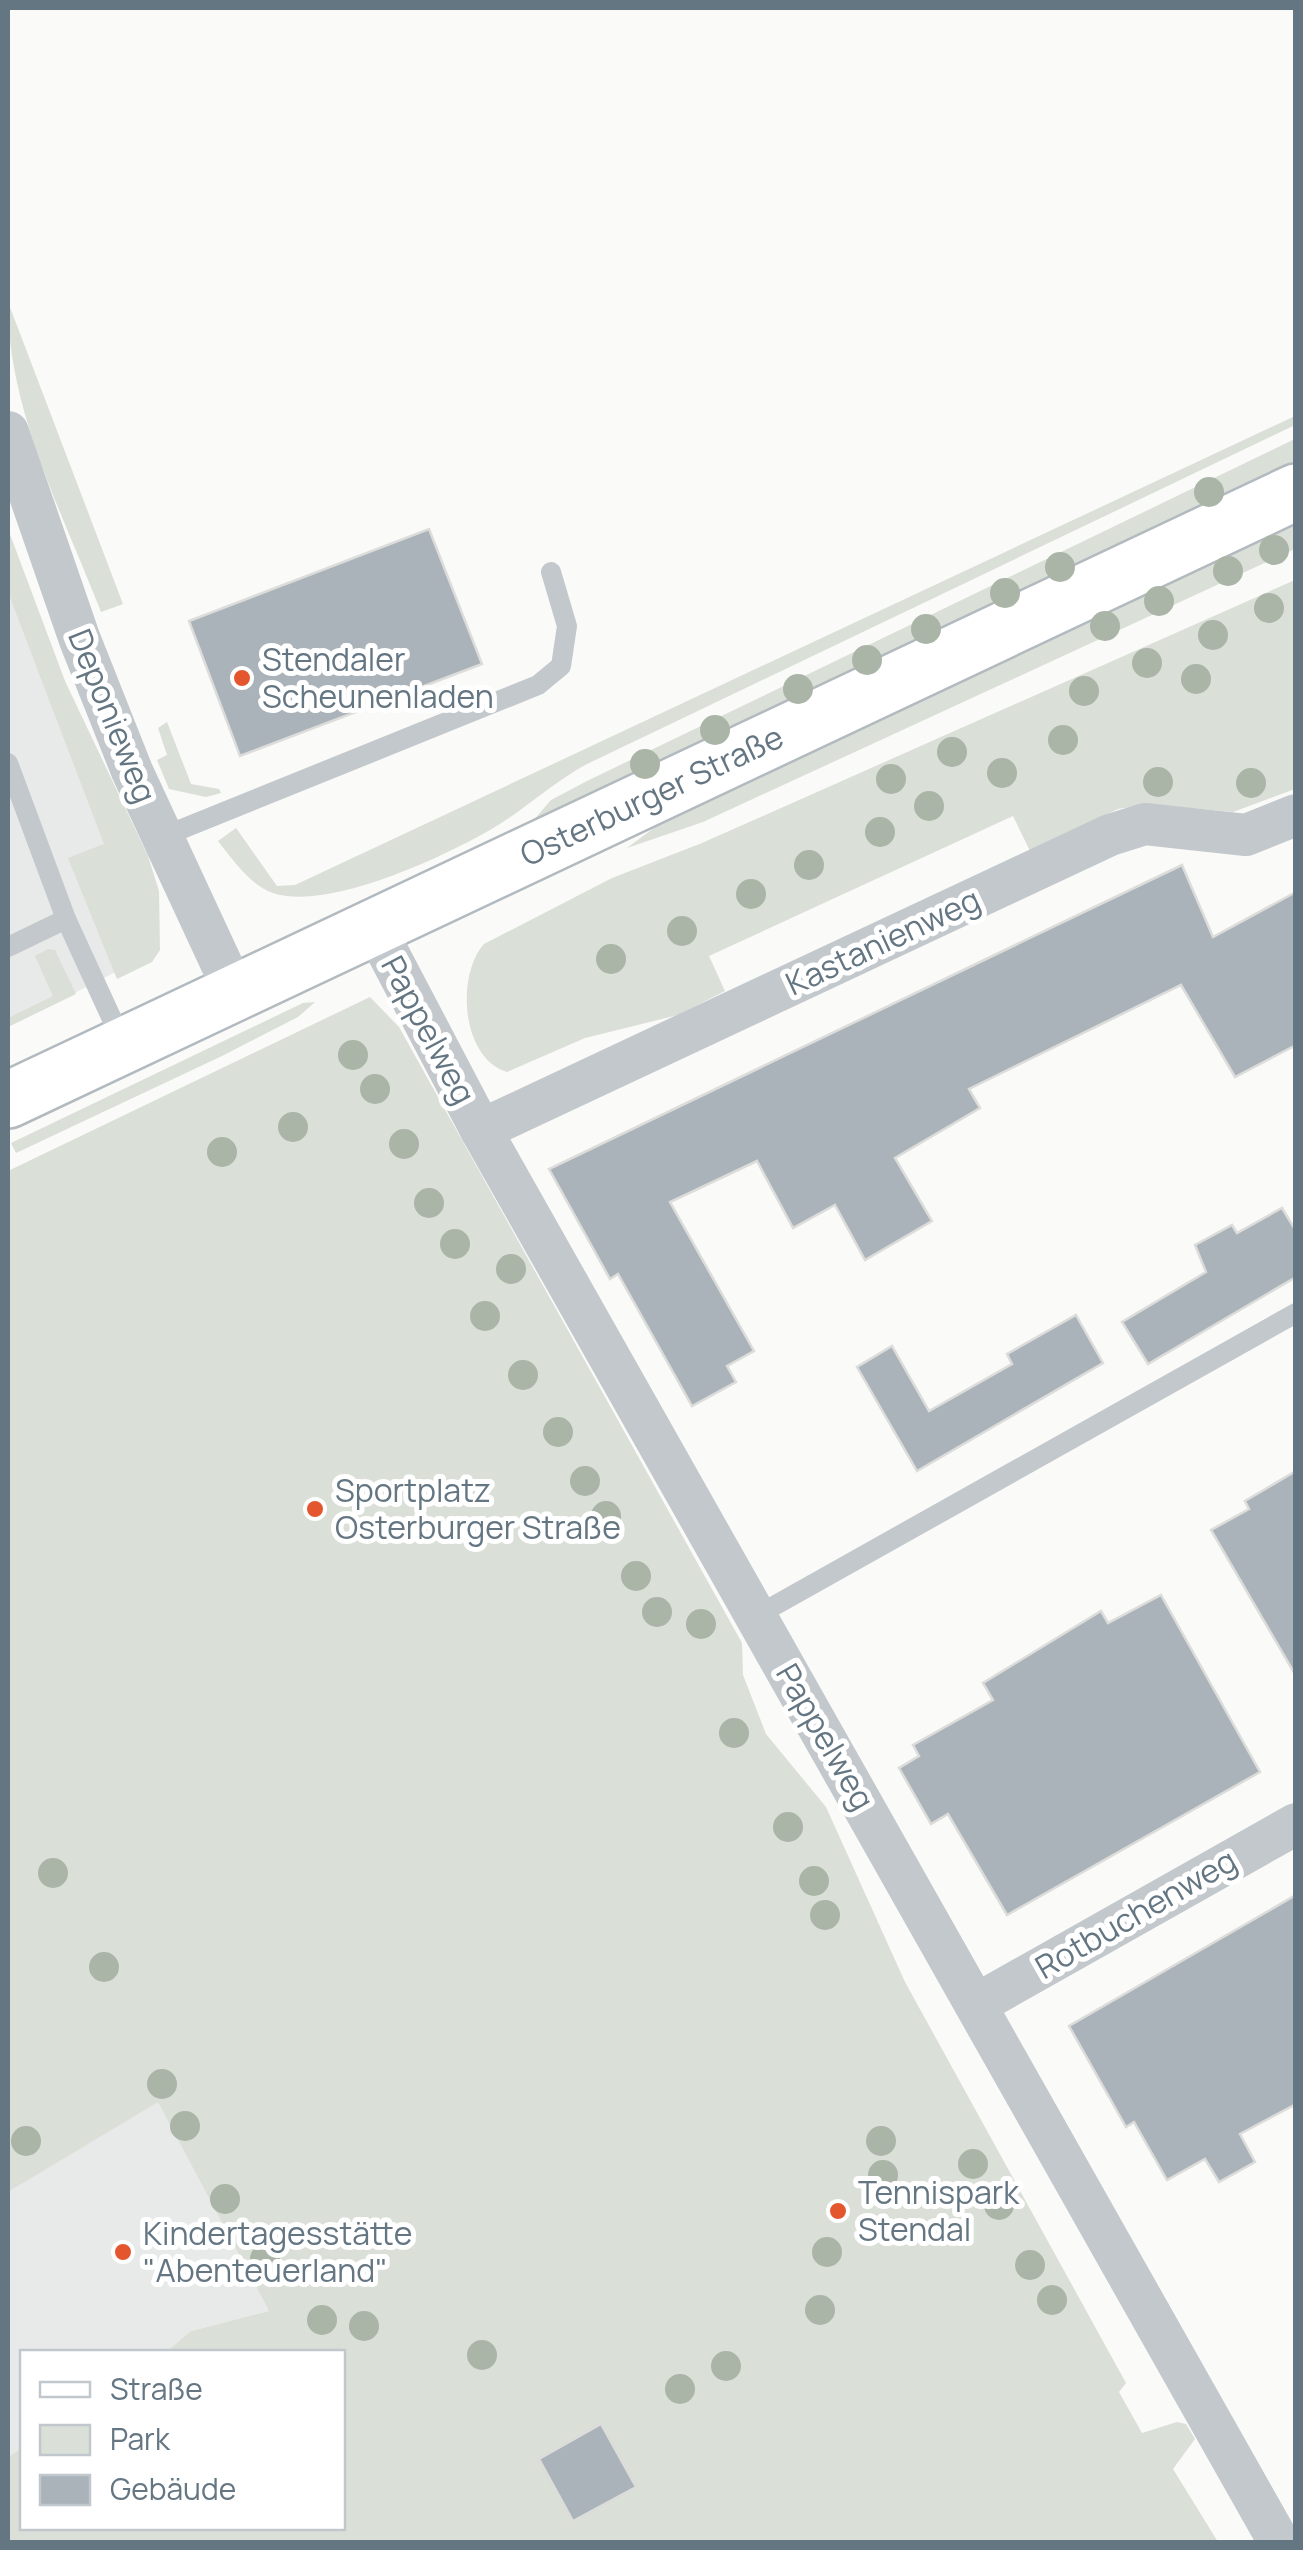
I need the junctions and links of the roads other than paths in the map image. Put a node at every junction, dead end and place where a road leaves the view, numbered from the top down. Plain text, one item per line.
1 (8, 432) edge
2 (1296, 492) edge
3 (551, 572) dead end
4 (8, 763) edge
5 (1296, 815) edge
6 (162, 837) junction
7 (66, 919) junction
8 (376, 928) junction
9 (8, 947) edge
10 (235, 993) junction
11 (124, 1045) junction
12 (8, 1100) edge
13 (481, 1130) junction
14 (1296, 1312) edge
15 (756, 1616) junction
16 (1296, 1824) edge
17 (977, 2004) junction
18 (1279, 2542) edge

1 - 6 street, Deponieweg
2 - 8 street, Osterburger Straße
3 - 6 lane
4 - 7 lane
5 - 13 street, Kastanienweg
6 - 10 street, Deponieweg
7 - 9 lane
7 - 11 lane
8 - 10 street, Osterburger Straße
8 - 13 street, Pappelweg
10 - 11 street, Osterburger Straße
11 - 12 street, Osterburger Straße
13 - 15 street, Pappelweg
14 - 15 lane
15 - 17 street, Pappelweg
16 - 17 street, Rotbuchenweg
17 - 18 street, Pappelweg

